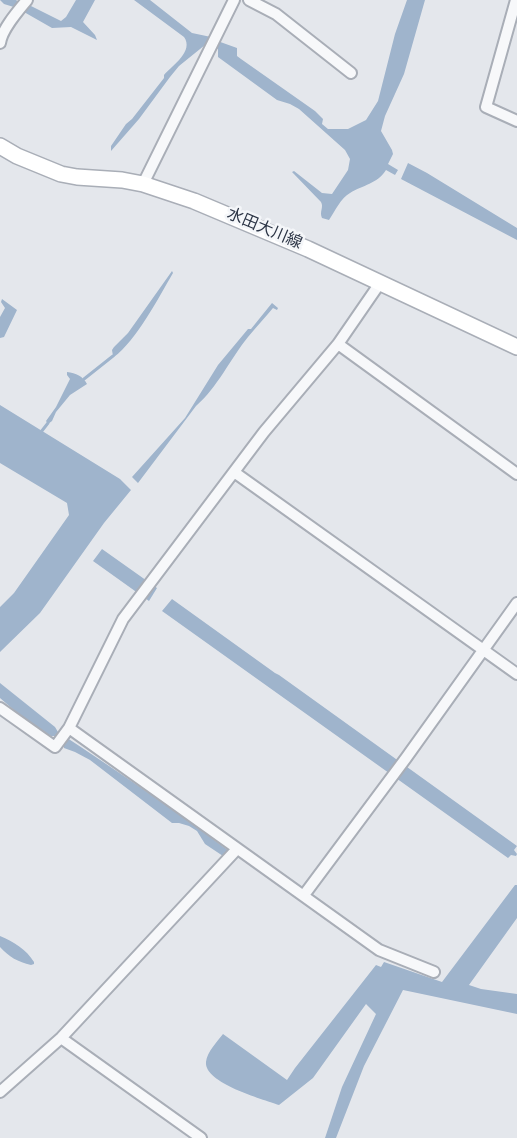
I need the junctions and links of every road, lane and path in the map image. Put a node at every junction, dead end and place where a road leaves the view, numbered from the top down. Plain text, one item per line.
1 (27, 0) edge
2 (234, 0) edge
3 (249, 0) edge
4 (516, 0) edge
5 (0, 43) edge
6 (351, 73) dead end
7 (517, 121) edge
8 (0, 146) edge
9 (143, 184) junction
10 (380, 283) junction
11 (338, 344) junction
12 (517, 347) edge
13 (234, 472) junction
14 (517, 474) edge
15 (517, 603) edge
16 (483, 650) junction
17 (517, 674) edge
18 (0, 708) edge
19 (69, 728) junction
20 (237, 849) junction
21 (304, 895) junction
22 (434, 972) dead end
23 (62, 1038) junction
24 (0, 1092) edge
25 (201, 1138) edge

1 - 5 street
2 - 9 street
3 - 6 street
4 - 7 street
8 - 9 main road, 水田大川線
9 - 10 main road, 水田大川線
10 - 11 street
10 - 12 main road, 水田大川線
11 - 13 street
11 - 14 street
13 - 16 street
13 - 19 street
15 - 16 street
16 - 17 street
16 - 21 street
18 - 19 street
19 - 20 street
20 - 21 street
20 - 23 street
21 - 22 street
23 - 24 street
23 - 25 street

